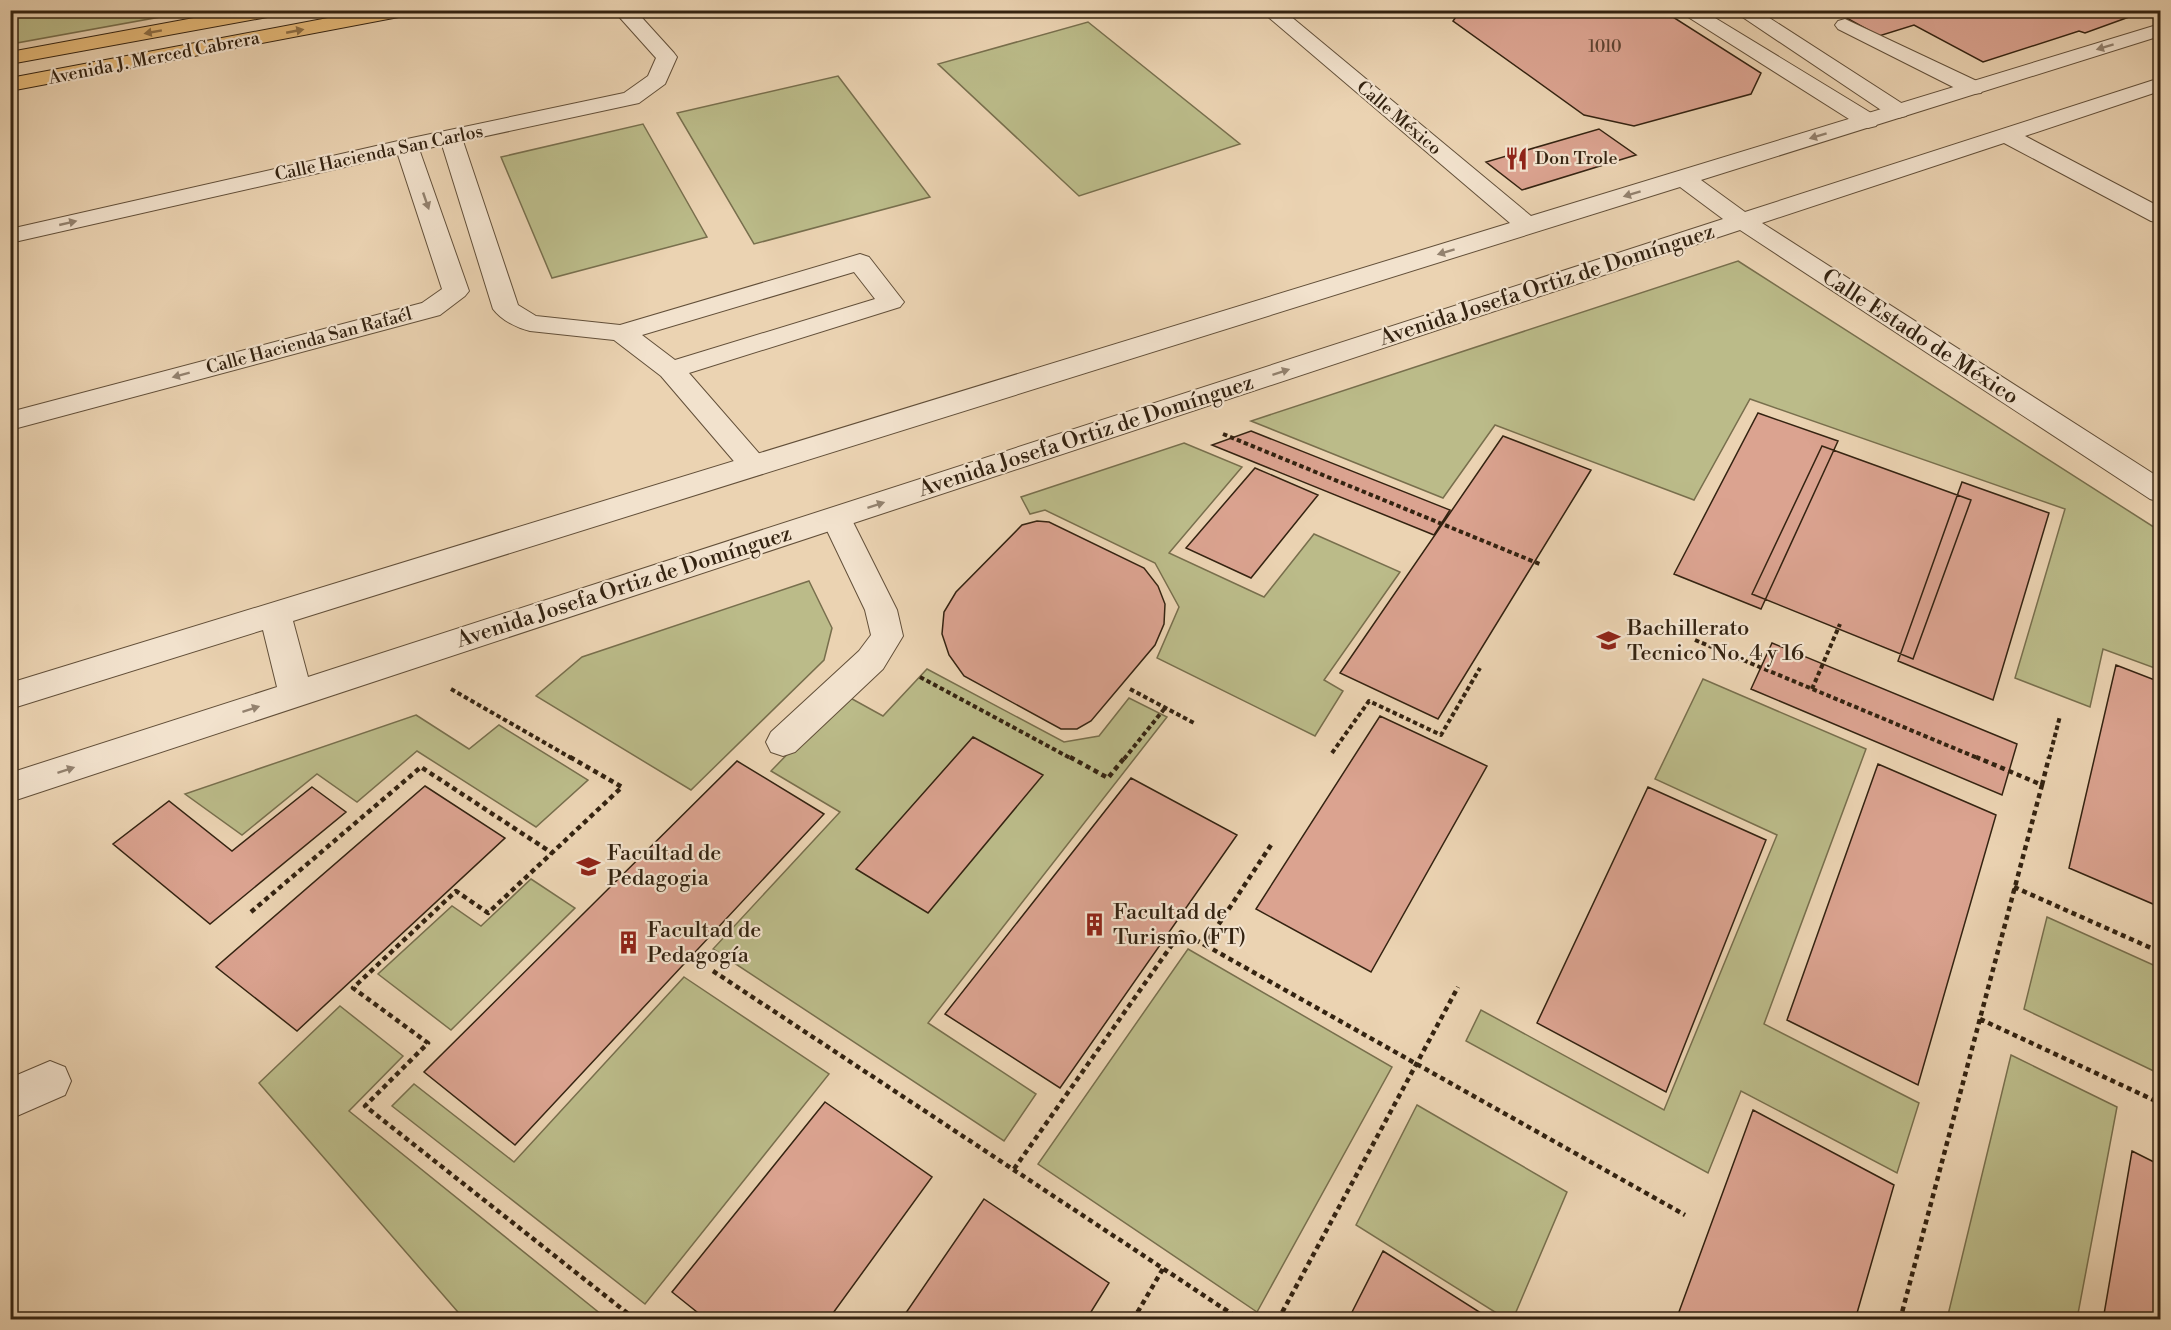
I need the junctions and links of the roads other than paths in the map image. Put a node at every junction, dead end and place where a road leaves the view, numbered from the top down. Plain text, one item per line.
1 (273, 10) edge
2 (404, 10) edge
3 (623, 10) edge
4 (1270, 10) edge
5 (1687, 10) edge
6 (1742, 10) edge
7 (1845, 25) dead end
8 (2160, 30) edge
9 (10, 58) edge
10 (2160, 84) edge
11 (10, 85) edge
12 (1973, 88) junction
13 (1898, 111) junction
14 (1868, 121) junction
15 (2006, 135) junction
16 (451, 137) junction
17 (407, 146) junction
18 (1683, 178) junction
19 (2160, 216) edge
20 (1742, 221) junction
21 (1528, 226) junction
22 (10, 236) edge
23 (621, 333) junction
24 (671, 370) junction
25 (10, 421) edge
26 (754, 466) junction
27 (2160, 492) edge
28 (836, 518) junction
29 (275, 614) junction
30 (296, 694) junction
31 (10, 696) edge
32 (783, 742) dead end
33 (10, 788) edge
34 (50, 1081) dead end
35 (10, 1099) edge

1 -> 9 main road, Avenida J. Merced Cabrera
11 -> 2 main road, Avenida J. Merced Cabrera
3 - 16 street, Calle Hacienda San Carlos
4 - 21 street, Calle México
5 - 14 street
6 - 13 street
7 - 12 street
8 -> 12 street
10 - 15 street, Avenida Josefa Ortiz de Domínguez
12 - 13 street
13 - 14 street
14 -> 18 street
15 - 19 street
15 - 20 street, Avenida Josefa Ortiz de Domínguez
16 - 17 street, Calle Hacienda San Carlos
16 - 23 street
22 -> 17 street, Calle Hacienda San Carlos
17 -> 25 street, Calle Hacienda San Rafaél
18 - 20 street, Calle Estado de México
18 -> 21 street
20 - 27 street, Calle Estado de México
28 -> 20 street, Avenida Josefa Ortiz de Domínguez
21 -> 26 street
23 - 24 street
23 - 24 street
24 - 26 street
26 - 29 street
28 - 30 street, Avenida Josefa Ortiz de Domínguez
28 - 32 street
29 - 30 street
29 - 31 street
33 -> 30 street, Avenida Josefa Ortiz de Domínguez
34 - 35 street

